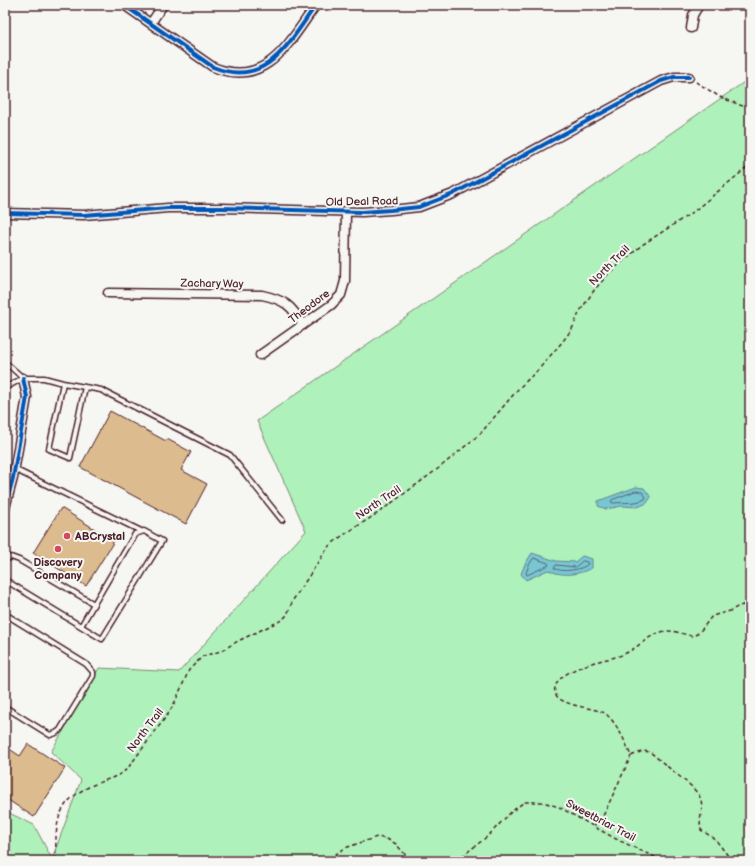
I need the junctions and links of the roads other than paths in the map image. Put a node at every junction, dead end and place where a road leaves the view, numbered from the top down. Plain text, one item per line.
1 (124, 5) edge
2 (163, 5) edge
3 (316, 5) edge
4 (699, 5) edge
5 (151, 23) junction
6 (691, 28) dead end
7 (689, 77) road end
8 (346, 211) junction
9 (5, 213) edge
10 (108, 293) dead end
11 (303, 325) junction
12 (260, 355) dead end
13 (5, 362) edge
14 (22, 378) junction
15 (63, 383) junction
16 (85, 387) junction
17 (5, 388) edge
18 (14, 469) junction
19 (5, 508) edge
20 (282, 520) dead end
21 (141, 532) junction
22 (5, 560) edge
23 (5, 580) edge
24 (94, 604) junction
25 (5, 614) edge
26 (81, 626) junction
27 (5, 707) edge

1 - 5 street
2 - 5 street
3 - 5 street
4 - 6 street
7 - 8 street, Old Deal Road
8 - 9 street, Old Deal Road
8 - 11 street, Theodore
10 - 11 street, Zachary Way
11 - 12 street, Theodore
13 - 14 lane
14 - 15 lane
14 - 17 lane
14 - 18 street
15 - 16 lane
15 - 16 lane
16 - 20 lane
18 - 19 street
18 - 21 lane
21 - 24 lane
21 - 26 lane
22 - 24 lane
23 - 26 lane
24 - 26 lane
25 - 27 lane

